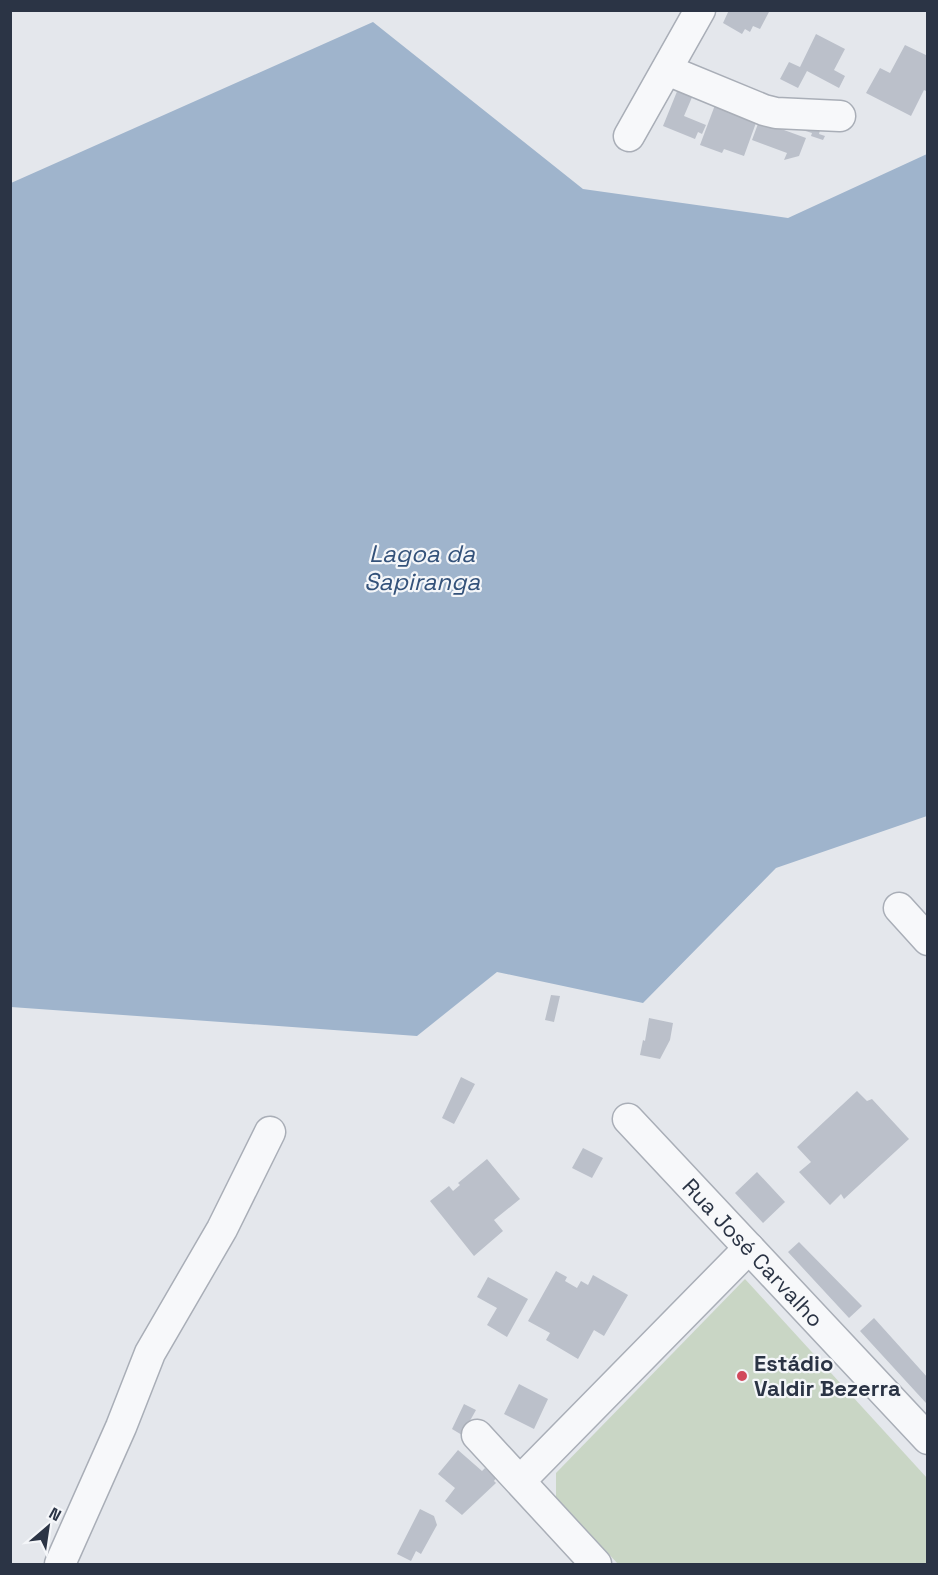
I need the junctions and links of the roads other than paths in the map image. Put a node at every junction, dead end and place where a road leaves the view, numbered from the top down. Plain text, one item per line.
1 (700, 10) edge
2 (667, 70) junction
3 (840, 116) dead end
4 (629, 136) dead end
5 (899, 908) dead end
6 (927, 940) edge
7 (628, 1119) dead end
8 (270, 1132) dead end
9 (749, 1248) junction
10 (477, 1435) dead end
11 (927, 1439) edge
12 (520, 1482) junction
13 (60, 1564) edge
14 (596, 1564) edge

1 - 2 street
2 - 3 street
2 - 4 street
5 - 6 street
7 - 9 street, Rua José Carvalho
8 - 13 street
9 - 11 street, Rua José Carvalho
9 - 12 street
10 - 12 street
12 - 14 street

